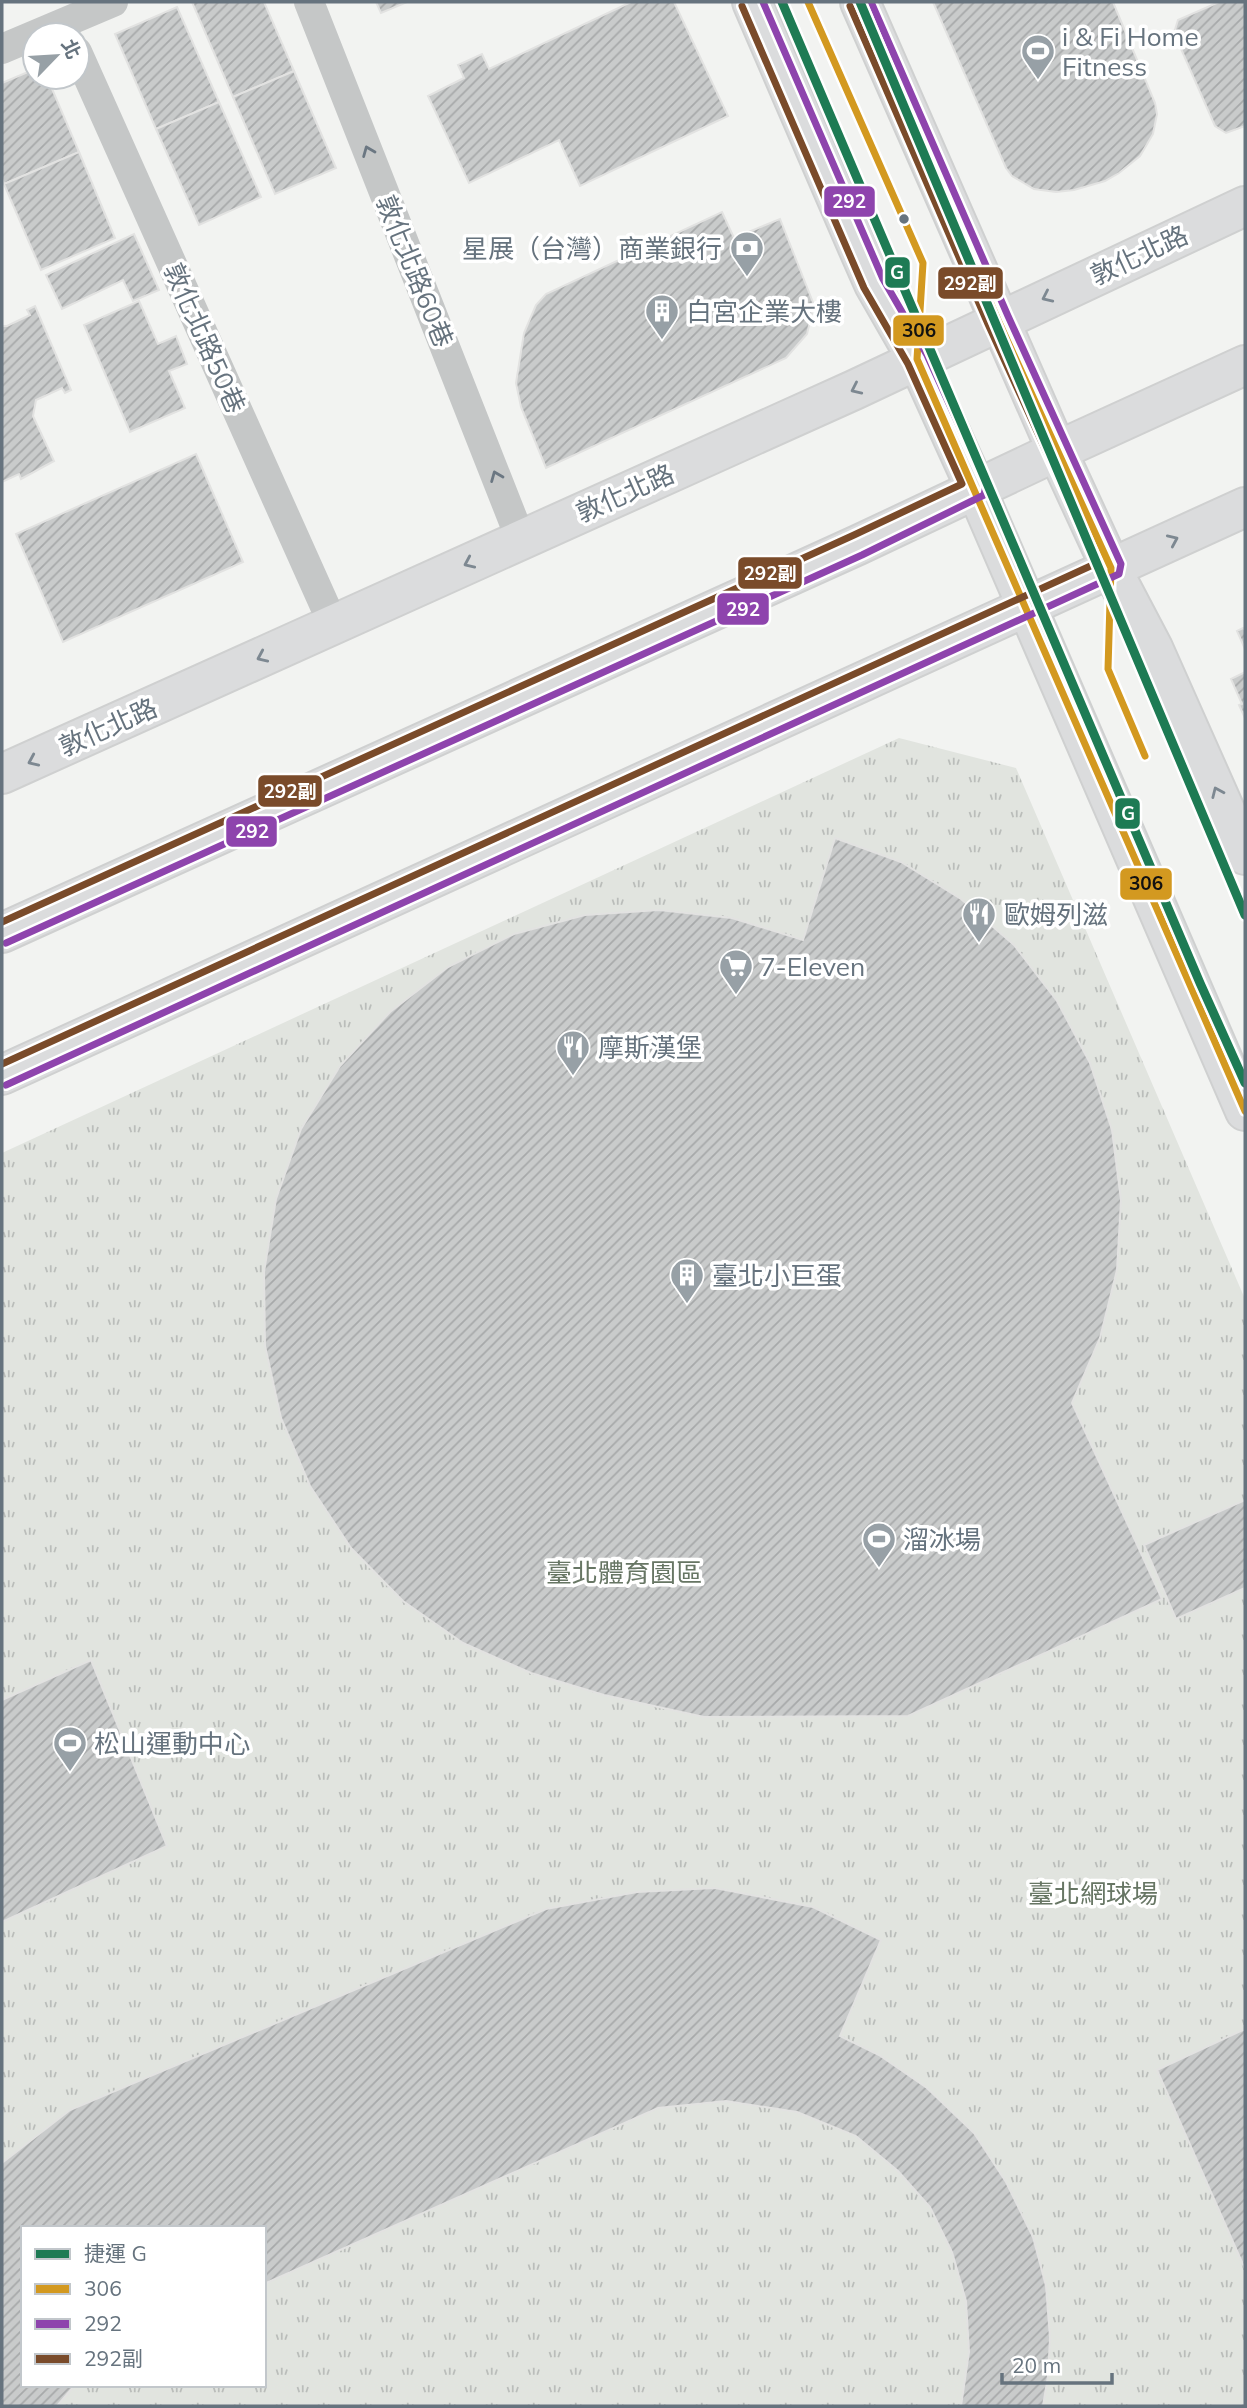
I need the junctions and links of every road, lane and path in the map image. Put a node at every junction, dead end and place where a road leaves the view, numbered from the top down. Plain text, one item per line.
1 (113, 2) edge
2 (309, 2) edge
3 (752, 2) edge
4 (860, 2) edge
5 (81, 21) edge
6 (21, 43) edge
7 (2, 49) edge
8 (91, 83) edge
9 (1245, 206) edge
10 (998, 320) junction
11 (917, 359) junction
12 (1245, 365) edge
13 (1057, 451) junction
14 (976, 489) junction
15 (1245, 507) edge
16 (521, 540) junction
17 (1111, 568) junction
18 (1025, 607) junction
19 (333, 624) junction
20 (2, 775) edge
21 (1245, 855) edge
22 (2, 933) edge
23 (2, 1075) edge
24 (1245, 1111) edge

1 - 5 street
16 -> 2 street, 敦化北路60巷
3 - 11 main road
4 - 10 main road
6 - 7 street
8 - 19 street, 敦化北路50巷
9 -> 10 main road, 敦化北路
10 - 11 main road, 敦化北路
10 - 13 main road
11 - 14 main road
11 -> 16 main road, 敦化北路
12 - 13 main road
13 - 14 main road
13 - 17 main road
14 - 18 main road
14 - 22 main road
17 -> 15 main road
16 -> 19 main road, 敦化北路
17 - 18 main road
21 -> 17 main road
18 - 23 main road
18 - 24 main road
19 -> 20 main road, 敦化北路

